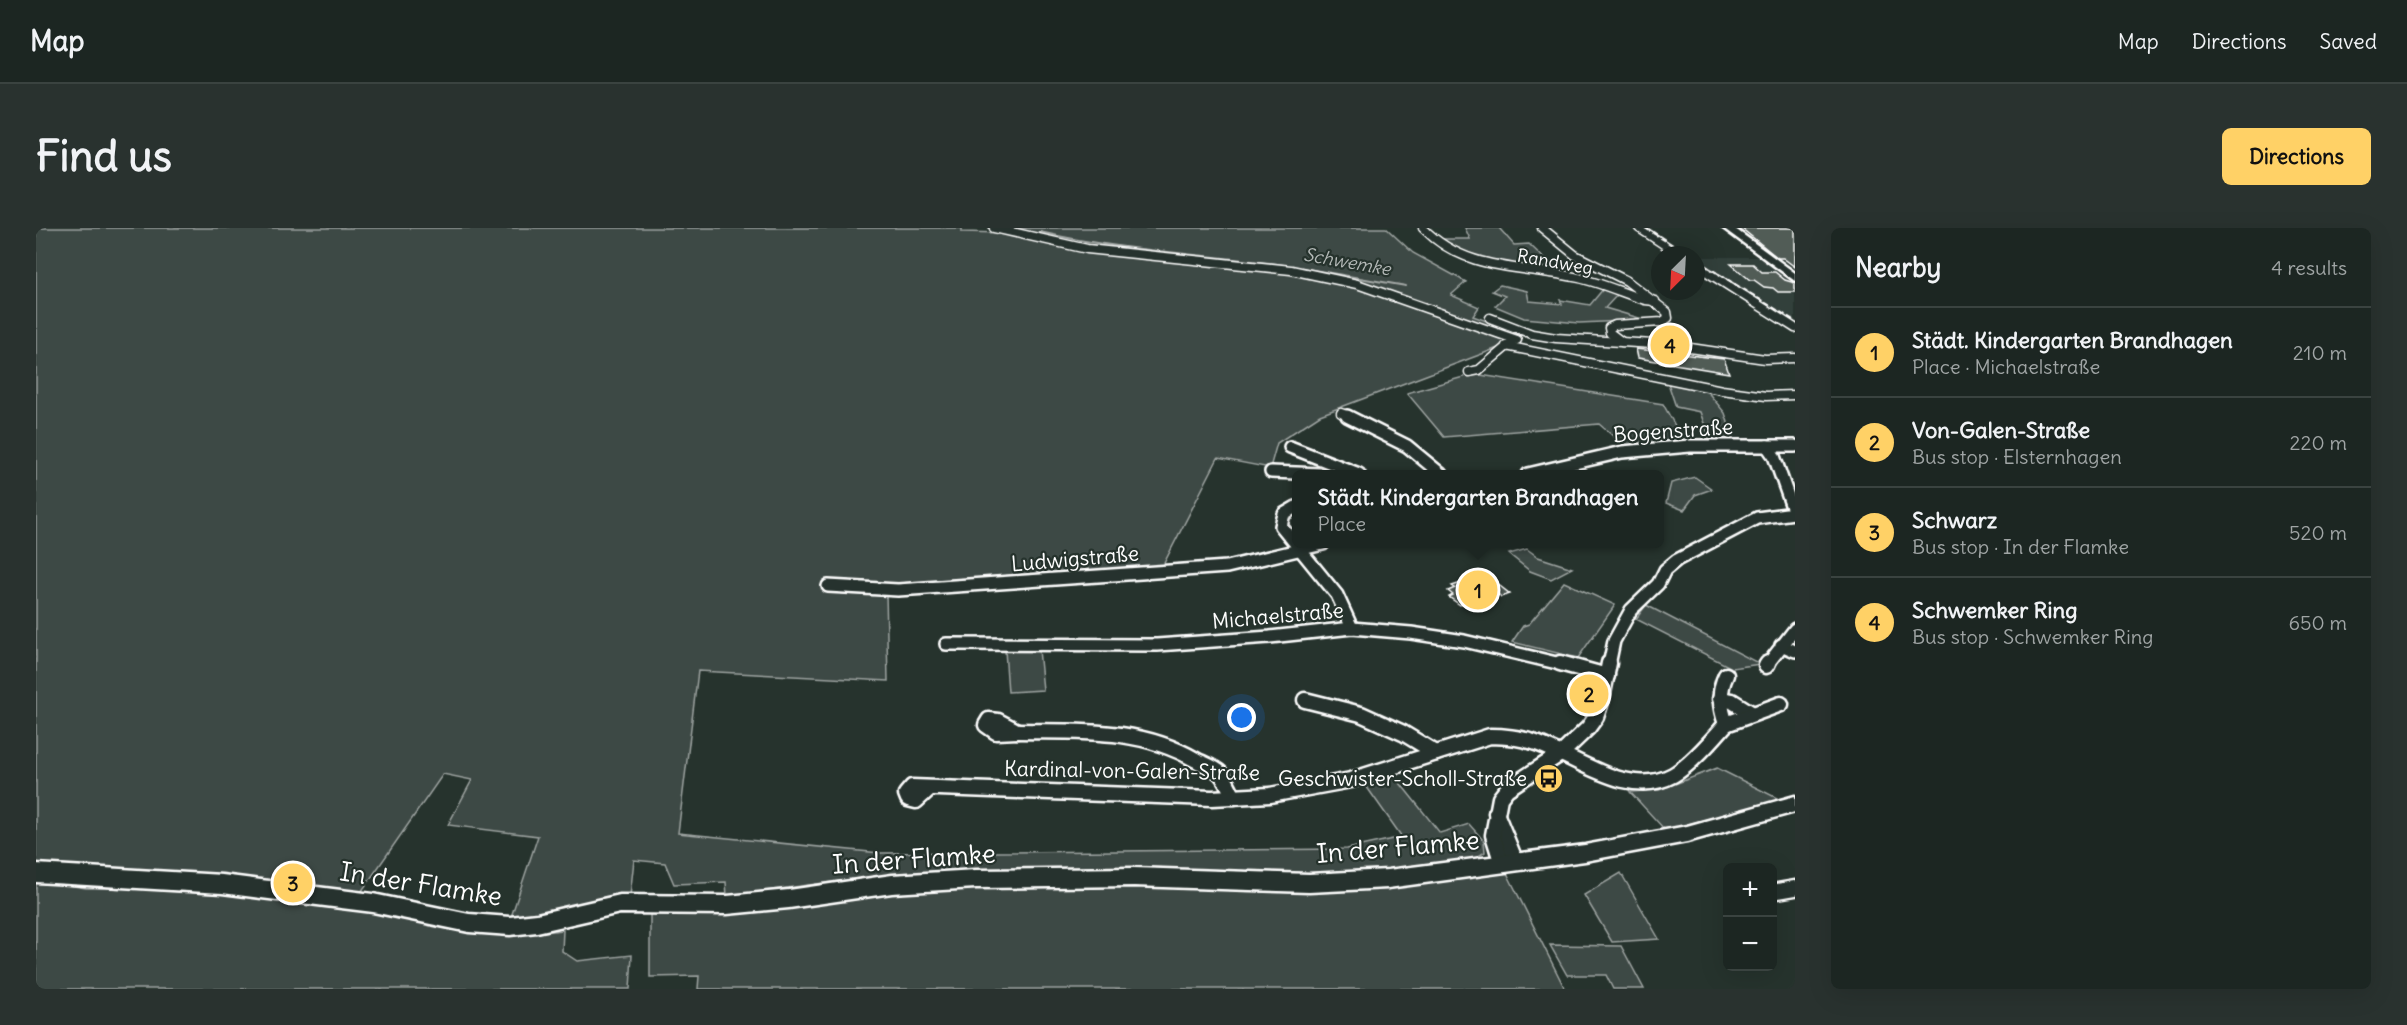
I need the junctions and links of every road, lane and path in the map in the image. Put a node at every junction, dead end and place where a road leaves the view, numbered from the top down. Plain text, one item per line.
1 (994, 228) edge
2 (1424, 228) edge
3 (1542, 228) edge
4 (1639, 228) edge
5 (1728, 228) edge
6 (1666, 246) edge
7 (1705, 271) edge
8 (1795, 278) edge
9 (1655, 302) junction
10 (1490, 318) dead end
11 (1795, 328) edge
12 (1532, 334) junction
13 (1517, 340) junction
14 (1622, 342) junction
15 (1506, 346) junction
16 (1795, 357) edge
17 (1469, 372) dead end
18 (1795, 395) edge
19 (1341, 413) dead end
20 (1767, 446) junction
21 (1795, 446) edge
22 (1290, 447) dead end
23 (1554, 467) junction
24 (1349, 470) edge
25 (1437, 470) edge
26 (1543, 470) edge
27 (1559, 470) edge
28 (1271, 472) dead end
29 (1292, 473) edge
30 (1292, 508) edge
31 (1794, 514) edge
32 (1292, 540) edge
33 (1304, 548) edge
34 (1300, 549) junction
35 (828, 586) dead end
36 (1352, 628) junction
37 (1795, 629) edge
38 (946, 644) dead end
39 (1781, 645) junction
40 (1795, 651) edge
41 (1766, 666) dead end
42 (1726, 675) dead end
43 (1607, 676) junction
44 (1720, 699) junction
45 (1305, 700) dead end
46 (1781, 704) dead end
47 (1751, 714) junction
48 (1726, 724) junction
49 (1017, 731) dead end
50 (1436, 753) junction
51 (1562, 753) junction
52 (930, 788) dead end
53 (1234, 797) junction
54 (1795, 804) edge
55 (1509, 863) junction
56 (36, 873) edge
57 (1795, 888) edge
58 (1777, 891) edge

1 - 13 street
2 - 9 street, Randweg
3 - 9 street
4 - 6 street
5 - 8 main road
7 - 11 street
9 - 14 street
10 - 12 street
12 - 13 street
12 - 14 street
13 - 15 street
14 - 16 street
15 - 17 street
15 - 18 street
19 - 25 street
20 - 21 street, Bogenstraße
20 - 23 street, Bogenstraße
20 - 31 street
22 - 24 street
23 - 26 street, Bogenstraße
23 - 27 street
28 - 29 street
30 - 32 street
31 - 43 street
33 - 34 street, Ludwigstraße
34 - 35 street, Ludwigstraße
34 - 36 street
36 - 38 street, Michaelstraße
36 - 43 street, Michaelstraße
37 - 39 street
39 - 40 street
39 - 41 street
42 - 44 street
43 - 51 street
44 - 47 street
44 - 48 street
45 - 50 street
46 - 47 street
47 - 48 street
48 - 51 street
49 - 53 street
50 - 51 street, Kardinal-von-Galen-Straße
50 - 53 street, Kardinal-von-Galen-Straße
51 - 55 street
52 - 53 street, Kardinal-von-Galen-Straße
54 - 55 main road, In der Flamke
55 - 56 main road, In der Flamke
57 - 58 street

